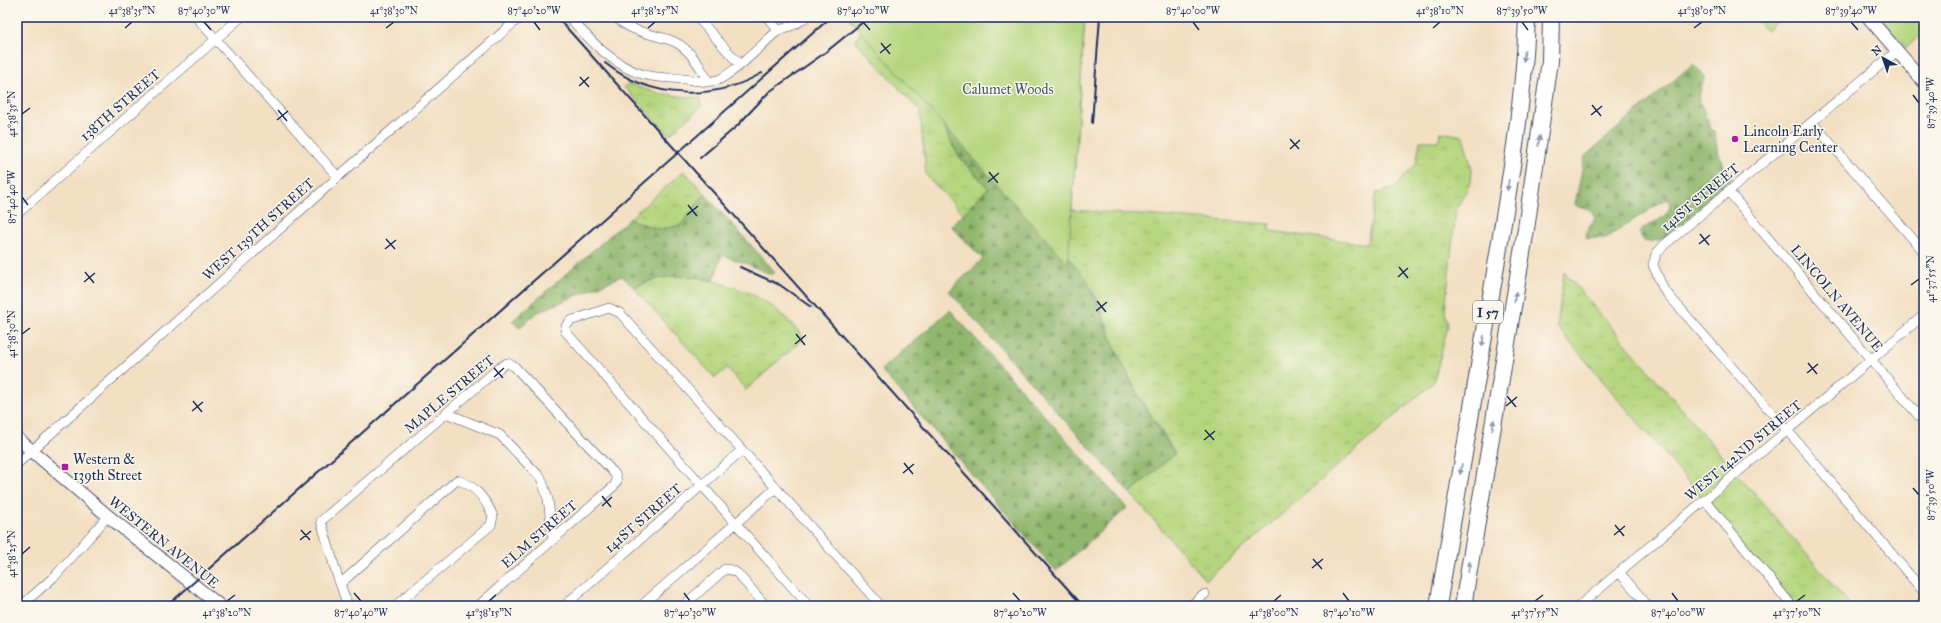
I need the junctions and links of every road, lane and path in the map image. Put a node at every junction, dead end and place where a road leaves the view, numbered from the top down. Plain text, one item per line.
1 (196, 17) edge
2 (241, 17) edge
3 (520, 17) edge
4 (569, 17) edge
5 (616, 17) edge
6 (697, 17) edge
7 (767, 17) edge
8 (805, 17) edge
9 (1527, 17) edge
10 (1551, 17) edge
11 (1868, 17) edge
12 (778, 30) junction
13 (216, 39) junction
14 (1897, 51) junction
15 (740, 65) junction
16 (708, 81) junction
17 (1924, 82) edge
18 (1812, 122) junction
19 (338, 177) junction
20 (1728, 191) junction
21 (17, 214) edge
22 (1924, 252) edge
23 (1924, 314) edge
24 (1871, 359) junction
25 (446, 413) junction
26 (1924, 422) edge
27 (1787, 430) junction
28 (17, 438) edge
29 (32, 451) junction
30 (741, 451) junction
31 (17, 464) edge
32 (617, 481) joint
33 (702, 484) junction
34 (776, 488) junction
35 (1705, 500) junction
36 (108, 516) junction
37 (735, 522) junction
38 (554, 539) junction
39 (1619, 572) junction
40 (340, 584) junction
41 (1924, 592) edge
42 (1205, 594) dead end
43 (1924, 601) edge
44 (21, 606) edge
45 (220, 606) edge
46 (348, 606) edge
47 (395, 606) edge
48 (478, 606) edge
49 (564, 606) edge
50 (641, 606) edge
51 (684, 606) edge
52 (766, 606) edge
53 (809, 606) edge
54 (881, 606) edge
55 (1190, 606) edge
56 (1438, 606) edge
57 (1463, 606) edge
58 (1579, 606) edge
59 (1648, 606) edge
60 (1792, 606) edge
61 (1918, 606) edge

1 - 13 street
2 - 13 street, 138TH STREET
3 - 19 street, WEST 139TH STREET
4 - 16 street
5 - 16 street
6 - 15 street
7 - 12 street
8 - 12 street
9 -> 56 highway, I 57
57 -> 10 highway, I 57
11 - 14 main road
12 - 15 street
13 - 19 street
13 - 21 street, 138TH STREET
14 - 17 main road
14 - 18 street, 141ST STREET
15 - 16 street
18 - 20 street, 141ST STREET
18 - 22 street
19 - 29 street, WEST 139TH STREET
20 - 24 street, LINCOLN AVENUE
20 - 27 street, 141ST STREET
23 - 24 street, WEST 142ND STREET
24 - 26 street, LINCOLN AVENUE
24 - 27 street, WEST 142ND STREET
25 - 32 street, MAPLE STREET
25 - 38 street
25 - 40 street, MAPLE STREET
27 - 35 street, WEST 142ND STREET
27 - 41 street
28 - 29 main road, WESTERN AVENUE
29 - 31 street, WEST 139TH STREET
29 - 36 main road, WESTERN AVENUE
30 - 33 street, 141ST STREET
30 - 33 street
30 - 34 street
32 - 38 street, ELM STREET
33 - 37 street
33 - 49 street, 141ST STREET
34 - 37 street
34 - 54 street
35 - 39 street, WEST 142ND STREET
35 - 60 street
36 - 44 street
36 - 45 main road, WESTERN AVENUE
37 - 50 street
37 - 53 street
38 - 48 street, ELM STREET
39 - 58 street, WEST 142ND STREET
39 - 59 street
40 - 46 street
40 - 47 street
42 - 55 street
43 - 61 street
51 - 52 street

